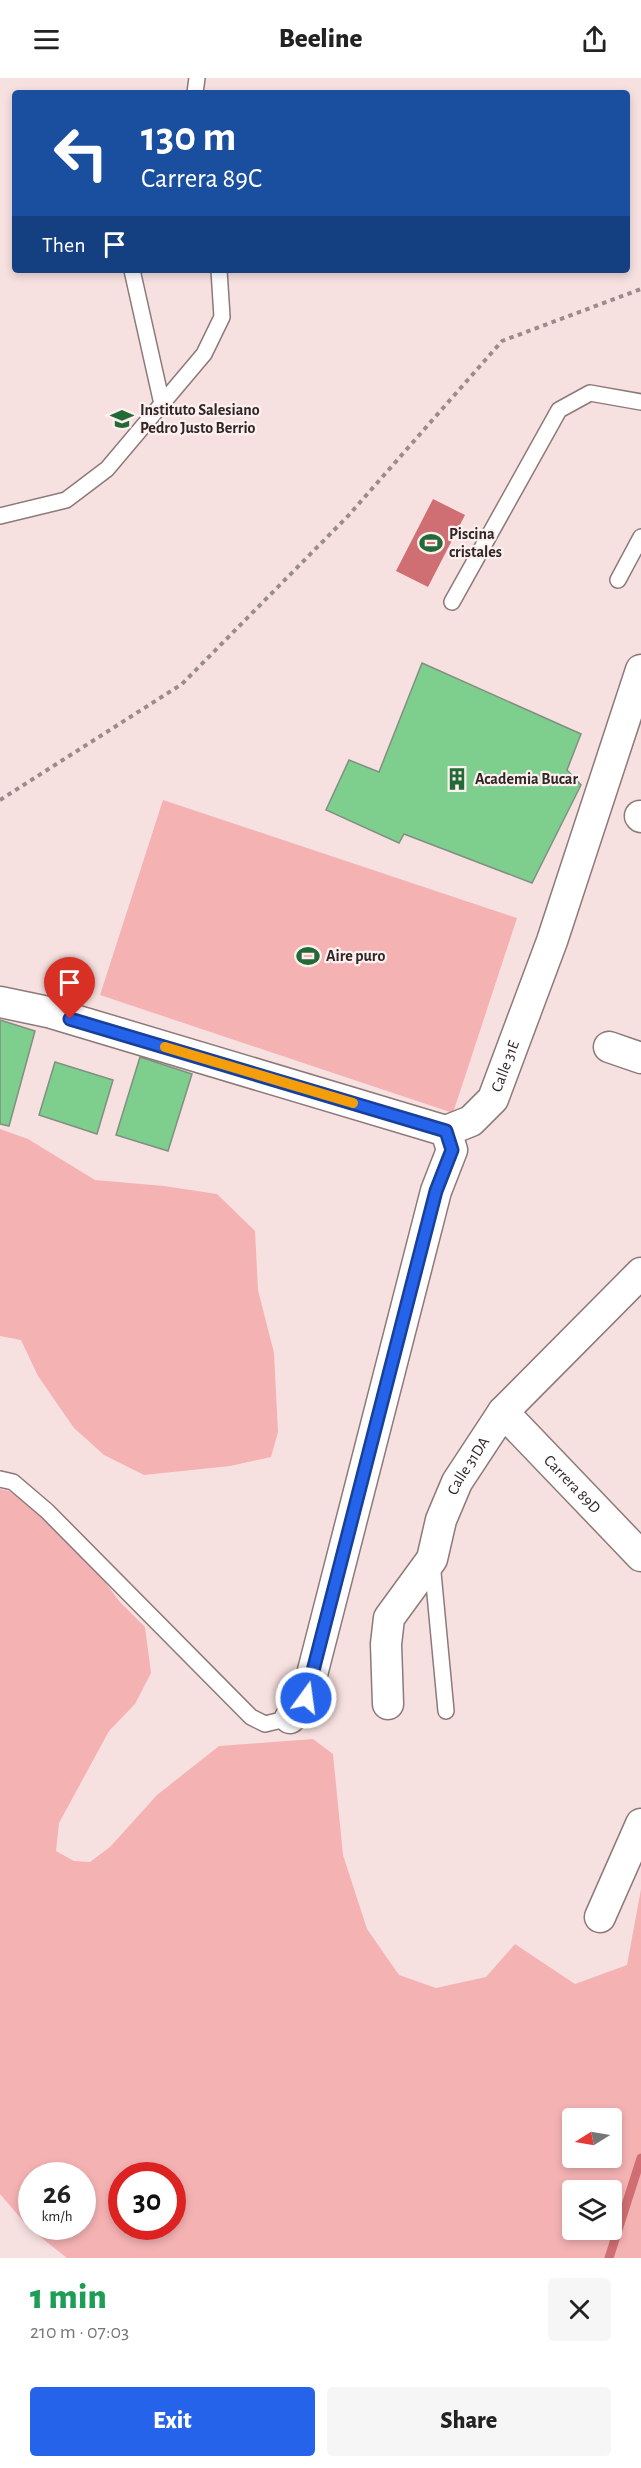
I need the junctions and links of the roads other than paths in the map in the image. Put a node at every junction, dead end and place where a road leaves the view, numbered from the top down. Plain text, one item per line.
1 (133, 273) edge
2 (220, 273) edge
3 (641, 402) edge
4 (162, 404) junction
5 (0, 516) edge
6 (641, 537) edge
7 (618, 580) dead end
8 (452, 602) dead end
9 (641, 670) edge
10 (0, 1002) edge
11 (609, 1047) dead end
12 (641, 1058) edge
13 (446, 1131) junction
14 (641, 1273) edge
15 (503, 1412) junction
16 (0, 1479) edge
17 (641, 1556) edge
18 (432, 1559) junction
19 (388, 1704) dead end
20 (446, 1711) dead end
21 (290, 1718) joint
22 (641, 1824) edge
23 (600, 1917) dead end

1 - 4 lane
2 - 4 lane
3 - 8 lane
4 - 5 lane
6 - 7 lane
9 - 13 street, Calle 31E
10 - 13 street
11 - 12 street
13 - 21 street
14 - 15 street, Calle 31DA
15 - 17 street, Carrera 89D
15 - 18 street, Calle 31DA
16 - 21 lane
18 - 19 street, Calle 31DA
18 - 20 lane
22 - 23 street

